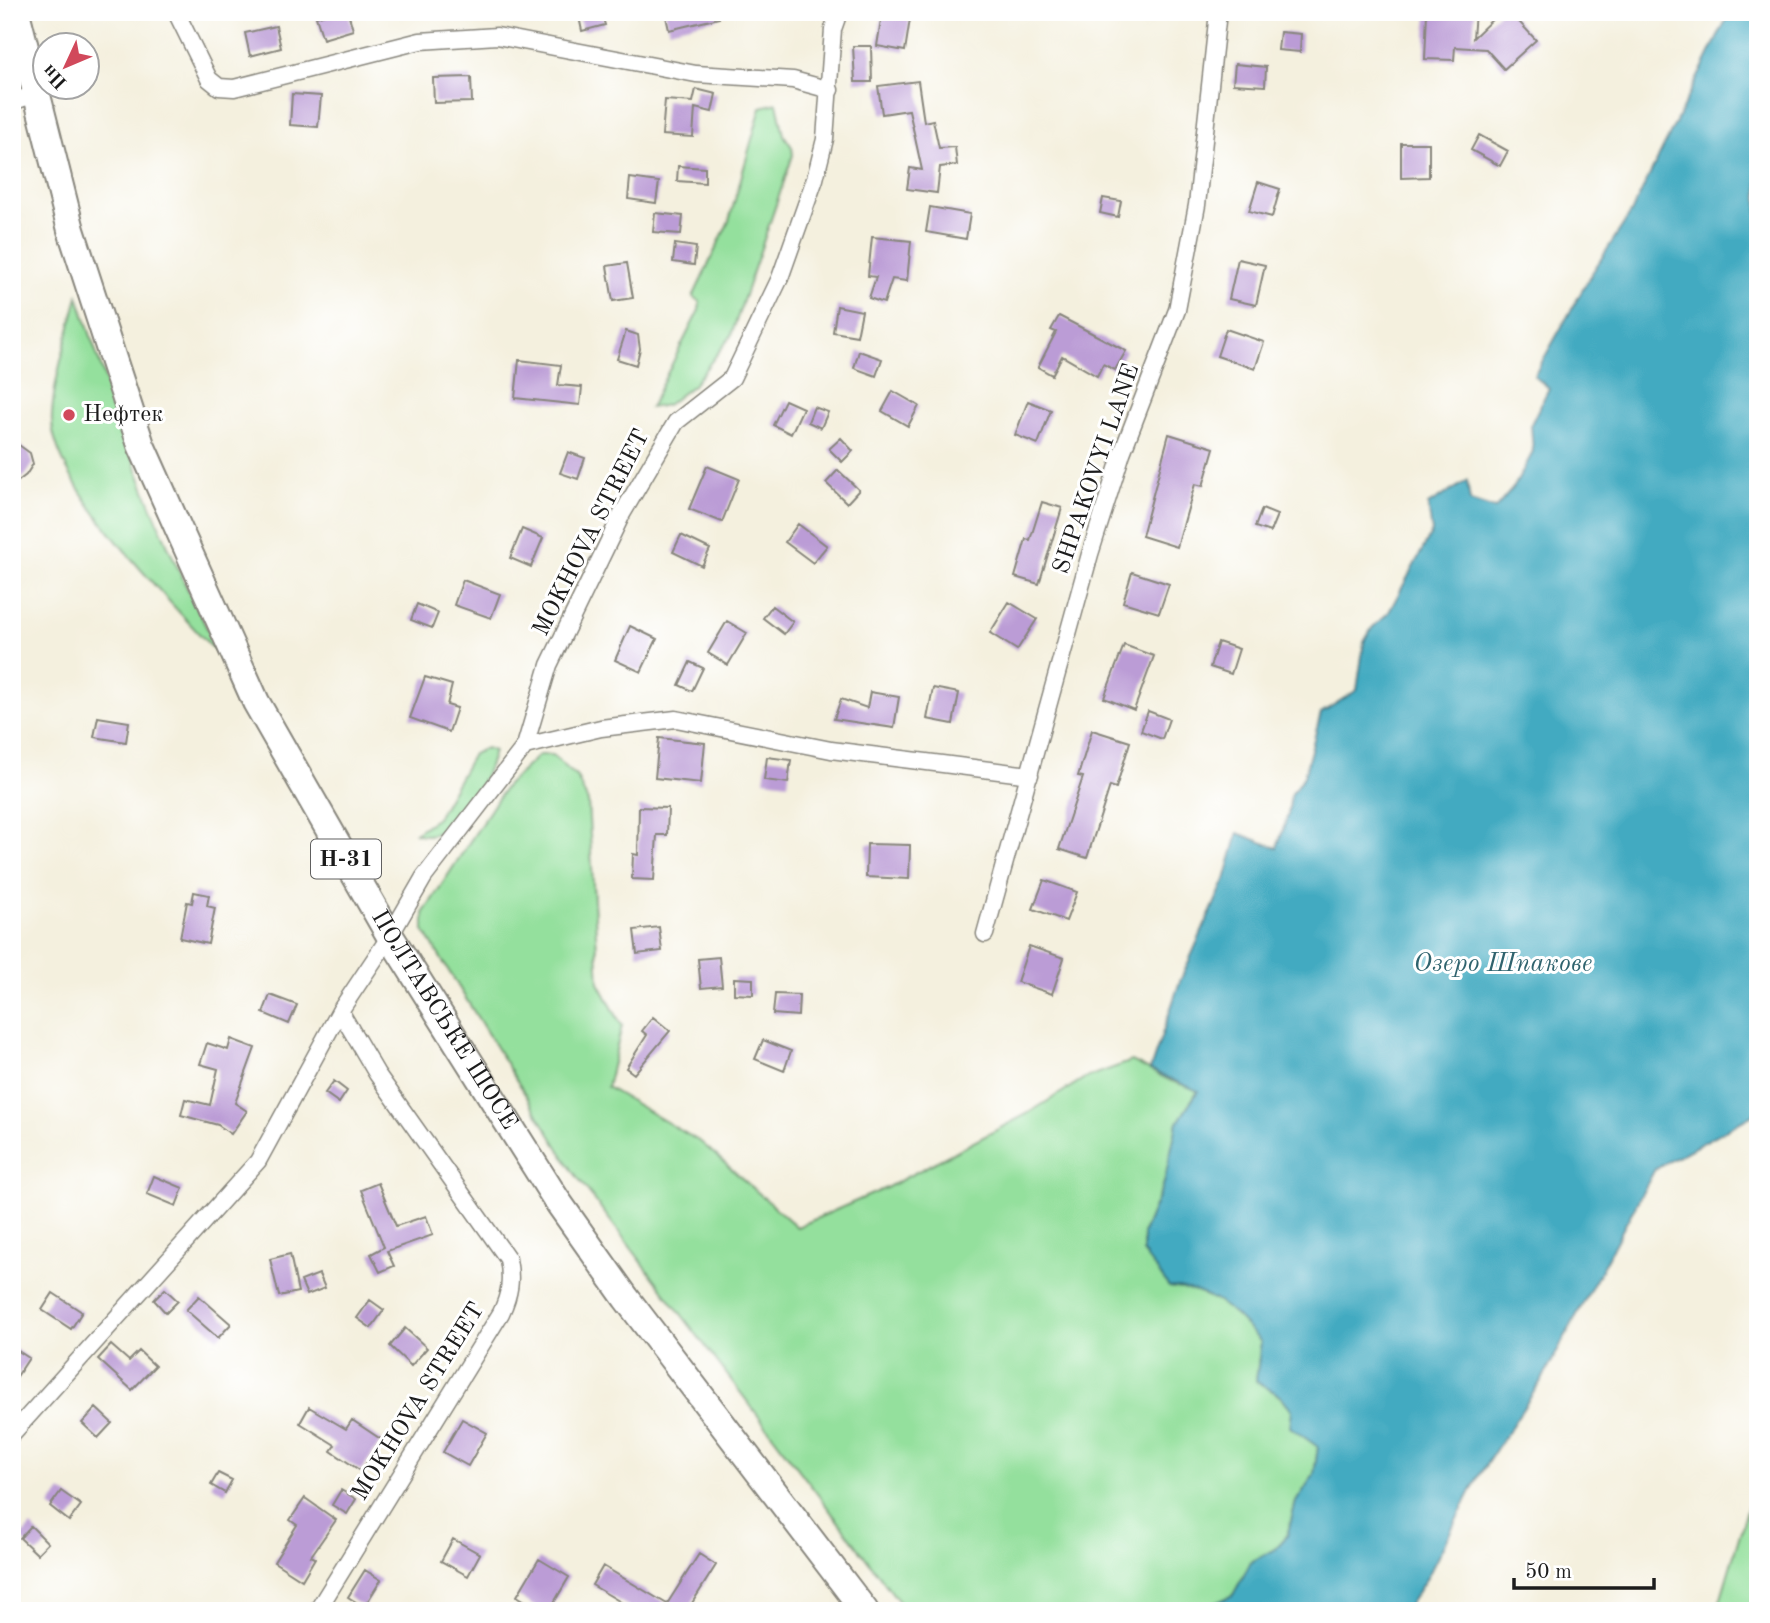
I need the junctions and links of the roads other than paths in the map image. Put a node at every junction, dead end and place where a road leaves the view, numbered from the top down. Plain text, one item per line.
1 (16, 12) edge
2 (176, 12) edge
3 (839, 12) edge
4 (1218, 12) edge
5 (830, 90) junction
6 (24, 98) edge
7 (525, 746) junction
8 (1030, 775) junction
9 (985, 934) dead end
10 (390, 936) junction
11 (340, 1011) junction
12 (12, 1434) edge
13 (319, 1607) edge
14 (864, 1611) edge

1 - 6 main road, ПОЛТАВСЬКЕ ШОСЕ / Н-31
2 - 5 street
3 - 5 street, MOKHOVA STREET
4 - 8 street, SHPAKOVYI LANE
5 - 7 street, MOKHOVA STREET
6 - 10 main road, ПОЛТАВСЬКЕ ШОСЕ / Н-31
7 - 8 street
7 - 10 street, MOKHOVA STREET
8 - 9 street, SHPAKOVYI LANE
10 - 11 street, MOKHOVA STREET
10 - 14 main road, ПОЛТАВСЬКЕ ШОСЕ / Н-31
11 - 12 street, MOKHOVA STREET
11 - 13 street, MOKHOVA STREET

